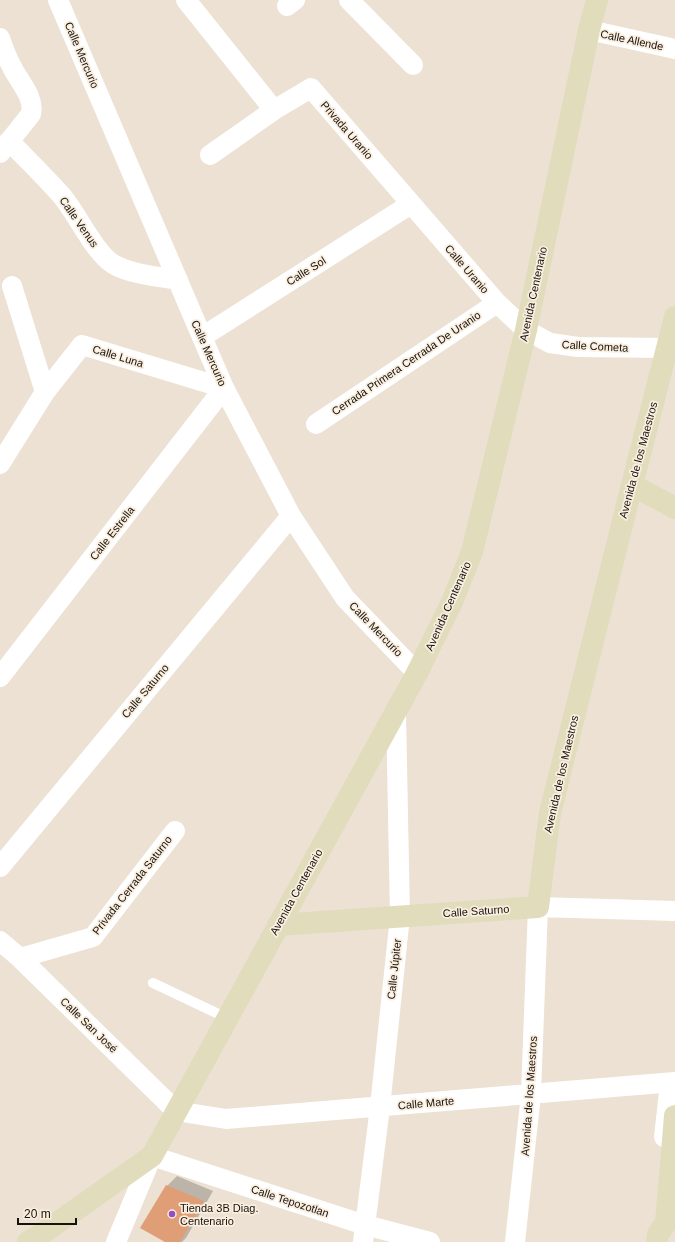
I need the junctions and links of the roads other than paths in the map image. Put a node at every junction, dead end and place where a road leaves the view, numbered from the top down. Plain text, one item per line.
1 (58, 0) edge
2 (186, 0) edge
3 (349, 0) edge
4 (597, 0) edge
5 (589, 30) junction
6 (0, 38) edge
7 (675, 49) edge
8 (413, 65) dead end
9 (274, 110) junction
10 (5, 147) edge
11 (210, 155) dead end
12 (411, 204) junction
13 (178, 280) junction
14 (12, 286) dead end
15 (497, 303) junction
16 (675, 317) edge
17 (526, 330) junction
18 (202, 337) junction
19 (668, 348) junction
20 (224, 388) junction
21 (45, 392) junction
22 (316, 424) dead end
23 (0, 464) edge
24 (632, 485) junction
25 (675, 508) edge
26 (291, 516) junction
27 (418, 673) junction
28 (0, 677) edge
29 (396, 712) junction
30 (175, 831) dead end
31 (0, 867) edge
32 (538, 907) junction
33 (675, 912) edge
34 (400, 916) junction
35 (278, 925) junction
36 (0, 941) edge
37 (20, 958) junction
38 (153, 983) dead end
39 (227, 1018) junction
40 (672, 1083) edge
41 (531, 1094) junction
42 (380, 1107) junction
43 (176, 1111) junction
44 (675, 1116) edge
45 (152, 1156) junction
46 (364, 1233) edge
47 (657, 1238) edge
48 (34, 1240) edge
49 (116, 1242) edge
50 (430, 1242) edge
51 (515, 1242) edge

1 - 13 street, Calle Mercurio
2 - 9 street
3 - 8 street
4 - 5 main road, Avenida Centenario
5 - 7 street, Calle Allende
5 - 17 main road, Avenida Centenario
6 - 10 street
9 - 11 street, Privada Uranio
9 - 12 street, Privada Uranio
10 - 13 street, Calle Venus
12 - 15 street, Calle Uranio
12 - 18 street, Calle Sol
13 - 18 street, Calle Mercurio
14 - 21 street
15 - 17 street, Calle Uranio
15 - 22 street, Cerrada Primera Cerrada De Uranio
16 - 19 main road, Avenida de los Maestros
17 - 19 street, Calle Cometa
17 - 27 main road, Avenida Centenario
18 - 20 street, Calle Mercurio
19 - 24 main road, Avenida de los Maestros
20 - 21 street, Calle Luna
20 - 26 street, Calle Mercurio
20 - 28 street, Calle Estrella
21 - 23 street, Calle Luna
24 - 25 main road
24 - 32 main road, Avenida de los Maestros
26 - 27 street, Calle Mercurio
26 - 31 street, Calle Saturno
27 - 29 main road, Avenida Centenario
29 - 34 street, Calle Júpiter
29 - 35 main road, Avenida Centenario
30 - 37 street, Privada Cerrada Saturno
32 - 33 street, Calle Saturno
32 - 34 main road, Calle Saturno
32 - 41 street, Avenida de los Maestros
34 - 35 main road, Calle Saturno
34 - 42 street, Calle Júpiter
35 - 39 main road, Avenida Centenario
36 - 37 street, Calle San José
37 - 43 street, Calle San José
38 - 39 lane
39 - 43 main road, Avenida Centenario
40 - 41 street, Calle Marte
40 - 47 street
41 - 42 street, Calle Marte
41 - 51 street, Avenida de los Maestros
42 - 43 street, Calle Marte
42 - 46 street, Calle Júpiter
43 - 45 main road, Avenida Centenario
44 - 47 main road
45 - 46 street, Calle Tepozotlan
45 - 48 main road
45 - 49 street
46 - 50 street, Calle Tepozotlan

